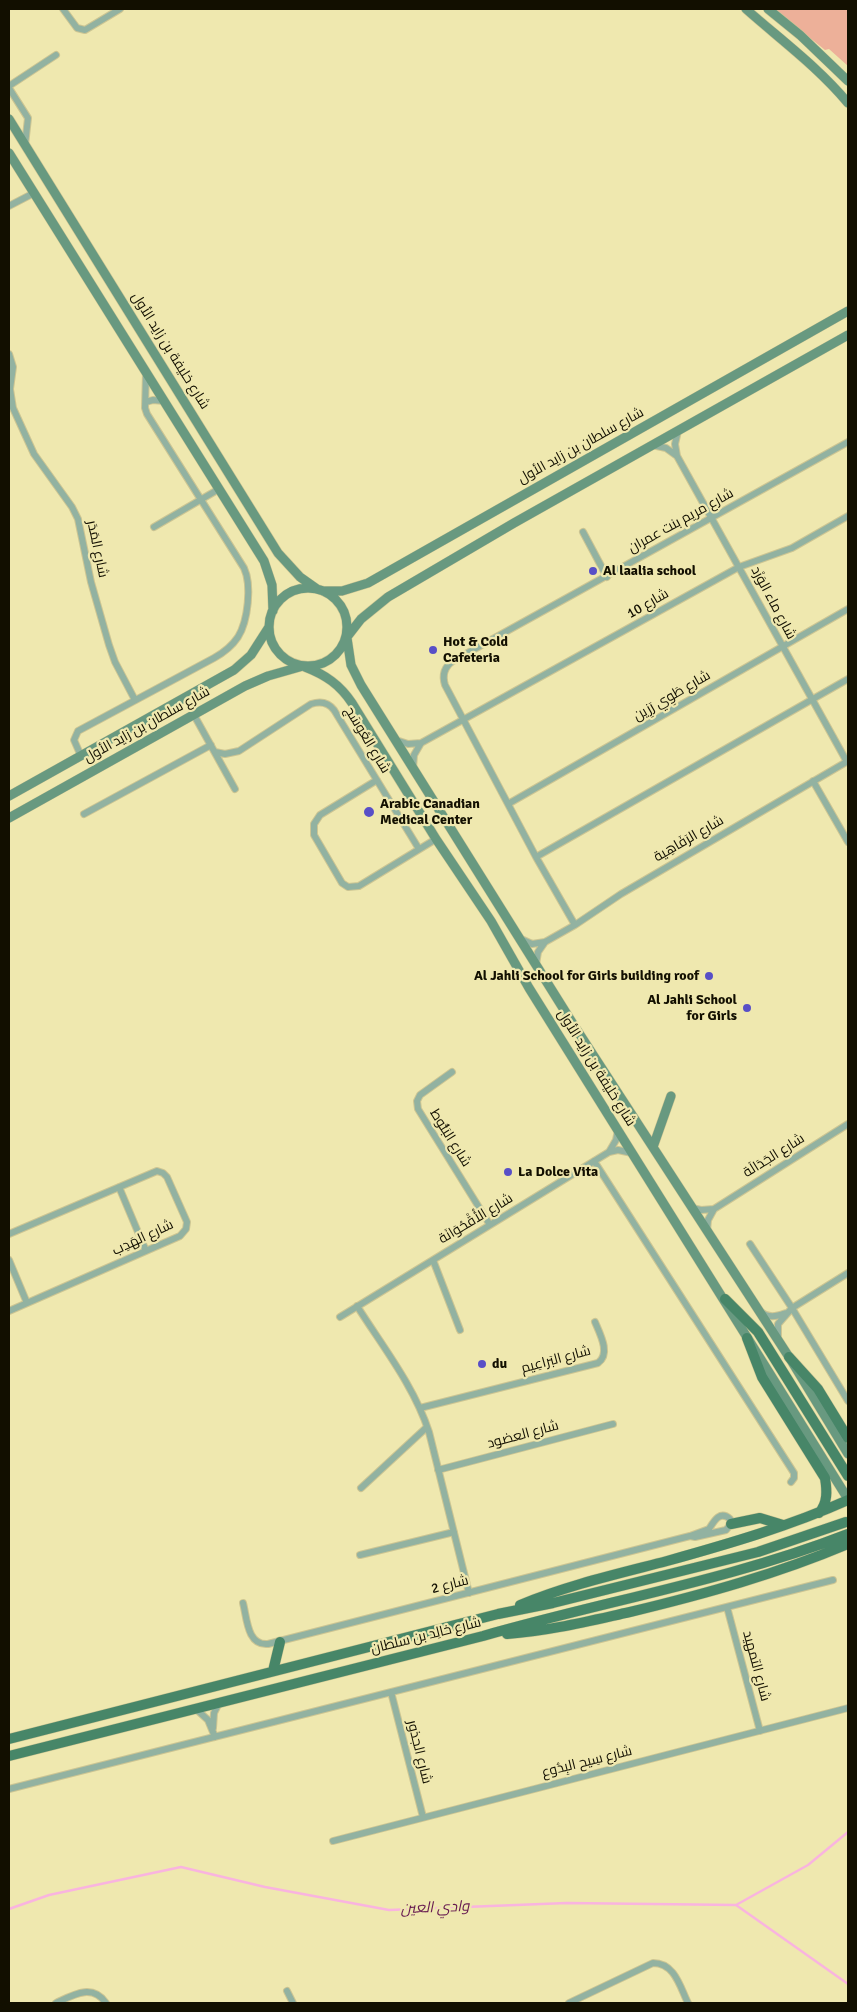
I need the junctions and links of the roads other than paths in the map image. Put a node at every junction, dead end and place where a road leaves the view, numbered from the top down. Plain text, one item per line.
1 (63, 9) edge
2 (120, 9) edge
3 (746, 9) edge
4 (768, 9) edge
5 (56, 55) dead end
6 (848, 80) edge
7 (9, 87) edge
8 (848, 103) edge
9 (9, 119) edge
10 (25, 145) junction
11 (9, 153) edge
12 (34, 193) junction
13 (9, 206) edge
14 (848, 311) edge
15 (848, 335) edge
16 (9, 354) edge
17 (145, 370) junction
18 (164, 401) junction
19 (146, 402) junction
20 (678, 431) junction
21 (848, 442) edge
22 (652, 445) junction
23 (677, 456) junction
24 (219, 489) junction
25 (201, 500) junction
26 (848, 516) edge
27 (711, 519) junction
28 (154, 527) dead end
29 (583, 532) dead end
30 (739, 566) junction
31 (607, 577) junction
32 (320, 590) junction
33 (848, 609) edge
34 (273, 611) junction
35 (269, 627) junction
36 (347, 638) junction
37 (783, 647) junction
38 (304, 667) junction
39 (848, 679) edge
40 (135, 700) junction
41 (812, 700) junction
42 (194, 715) junction
43 (463, 720) junction
44 (396, 740) junction
45 (421, 743) junction
46 (211, 745) junction
47 (214, 752) junction
48 (81, 756) junction
49 (848, 762) edge
50 (413, 768) junction
51 (377, 780) junction
52 (813, 781) junction
53 (236, 789) dead end
54 (9, 796) edge
55 (508, 804) junction
56 (84, 814) dead end
57 (9, 818) edge
58 (436, 839) junction
59 (848, 842) edge
60 (419, 849) junction
61 (536, 857) junction
62 (575, 925) junction
63 (519, 938) junction
64 (545, 942) junction
65 (536, 964) junction
66 (452, 1072) dead end
67 (671, 1096) dead end
68 (848, 1124) edge
69 (618, 1129) junction
70 (653, 1147) junction
71 (609, 1152) junction
72 (632, 1153) junction
73 (594, 1161) junction
74 (119, 1186) junction
75 (690, 1206) junction
76 (714, 1209) junction
77 (490, 1225) junction
78 (707, 1232) junction
79 (9, 1234) edge
80 (750, 1244) dead end
81 (146, 1251) junction
82 (9, 1260) edge
83 (432, 1260) junction
84 (848, 1273) edge
85 (724, 1299) junction
86 (27, 1303) junction
87 (358, 1306) junction
88 (790, 1310) junction
89 (9, 1311) edge
90 (758, 1311) junction
91 (340, 1317) dead end
92 (595, 1322) dead end
93 (460, 1330) dead end
94 (747, 1338) junction
95 (778, 1341) junction
96 (789, 1356) junction
97 (848, 1400) edge
98 (420, 1408) junction
99 (613, 1424) dead end
100 (427, 1427) junction
101 (848, 1438) edge
102 (848, 1454) edge
103 (438, 1470) junction
104 (848, 1476) edge
105 (791, 1482) dead end
106 (361, 1488) dead end
107 (848, 1500) edge
108 (819, 1512) junction
109 (846, 1522) dead end
110 (731, 1524) junction
111 (783, 1525) junction
112 (454, 1532) junction
113 (848, 1534) edge
114 (690, 1536) junction
115 (848, 1544) edge
116 (848, 1552) edge
117 (360, 1554) dead end
118 (823, 1554) junction
119 (833, 1580) dead end
120 (469, 1593) junction
121 (243, 1603) dead end
122 (727, 1607) junction
123 (498, 1614) junction
124 (484, 1636) junction
125 (280, 1642) junction
126 (273, 1671) junction
127 (391, 1692) junction
128 (219, 1703) junction
129 (848, 1708) edge
130 (196, 1709) junction
131 (213, 1729) junction
132 (760, 1731) junction
133 (215, 1736) junction
134 (9, 1738) edge
135 (9, 1756) edge
136 (9, 1788) edge
137 (423, 1817) junction
138 (332, 1840) dead end
139 (287, 1990) dead end
140 (56, 2003) edge
141 (106, 2003) edge
142 (293, 2003) edge
143 (569, 2003) edge
144 (688, 2003) edge

1 - 2 street
3 - 8 main road
4 - 6 main road
5 - 7 street
7 - 10 street
9 - 10 main road, شارع خليفة بن زايد الأول
10 - 32 main road, شارع خليفة بن زايد الأول
11 - 12 main road
12 - 13 street
12 - 17 main road
14 - 32 main road, شارع سلطان بن زايد الأول
15 - 20 main road
16 - 40 street, شارع المَدَر
17 - 18 main road
17 - 19 street
18 - 19 street
18 - 24 main road
19 - 25 street
20 - 22 main road
20 - 23 street
21 - 27 street, شارع مريم بنت عمران
22 - 23 street
22 - 36 main road
23 - 27 street, شارع ماء الوَرْد
24 - 25 street
24 - 34 main road
25 - 28 street
25 - 40 street
26 - 30 street, شارع 10
27 - 30 street, شارع ماء الوَرْد
27 - 31 street, شارع مريم بنت عمران
29 - 31 street
30 - 37 street, شارع ماء الوَرْد
30 - 43 street, شارع 10
31 - 43 street, شارع مريم بنت عمران
32 - 34 main road
32 - 36 main road
33 - 37 street, شارع طَوِي رَزِين
34 - 35 main road
35 - 38 main road
35 - 48 main road, شارع سلطان بن زايد الأول
36 - 38 main road
36 - 44 main road, شارع خليفة بن زايد الأول
37 - 41 street, شارع ماء الوَرْد
37 - 55 street, شارع طَوِي رَزِين
38 - 42 main road, شارع سلطان بن زايد الأول
38 - 58 main road, شارع خليفة بن زايد الأول
39 - 41 street
40 - 48 street
41 - 49 street, شارع ماء الوَرْد
41 - 61 street
42 - 46 street
42 - 57 main road, شارع سلطان بن زايد الأول
43 - 45 street
43 - 55 street, شارع مريم بنت عمران
44 - 45 street
44 - 50 main road, شارع خليفة بن زايد الأول
45 - 50 street
46 - 47 street
46 - 56 street
47 - 51 street, شارع العُوسَج
47 - 53 street
48 - 54 main road, شارع سلطان بن زايد الأول
49 - 52 street, شارع الرَفَاهِية
50 - 63 main road, شارع خليفة بن زايد الأول
51 - 60 street, شارع العُوسَج
51 - 60 street
52 - 59 street
52 - 62 street, شارع الرَفَاهِية
55 - 61 street, شارع مريم بنت عمران
58 - 60 street
58 - 69 main road, شارع خليفة بن زايد الأول
61 - 62 street, شارع مريم بنت عمران
62 - 64 street, شارع الرَفَاهِية
63 - 64 street
63 - 65 main road, شارع خليفة بن زايد الأول
64 - 65 street
65 - 70 main road, شارع خليفة بن زايد الأول
66 - 77 street, شارع البَلُّوط
67 - 70 main road
68 - 76 street, شارع الجَدَالَة
69 - 71 street
69 - 72 main road, شارع خليفة بن زايد الأول
70 - 75 main road, شارع خليفة بن زايد الأول
71 - 72 street
71 - 73 street, شارع الأُقْحُوَانَة
72 - 85 main road, شارع خليفة بن زايد الأول
73 - 77 street, شارع الأُقْحُوَانَة
73 - 105 street
74 - 79 street, شارع الهَدِب
74 - 81 street
74 - 81 street, شارع الهَدِب
75 - 76 street
75 - 78 main road, شارع خليفة بن زايد الأول
76 - 78 street
77 - 83 street, شارع الأُقْحُوَانَة
78 - 90 main road, شارع خليفة بن زايد الأول
80 - 88 street
81 - 86 street, شارع الهَدِب
82 - 86 street
83 - 87 street, شارع الأُقْحُوَانَة
83 - 93 street, شارع الأُقْحُوَانَة
84 - 88 street
85 - 94 main road, شارع خليفة بن زايد الأول
85 - 104 main road
86 - 89 street, شارع الهَدِب
87 - 91 street, شارع الأُقْحُوَانَة
87 - 98 street
88 - 90 street
88 - 95 street
88 - 97 street
90 - 95 main road, شارع خليفة بن زايد الأول
92 - 98 street, شارع البَراعِيم
94 - 107 main road, شارع خليفة بن زايد الأول
94 - 108 main road
95 - 96 main road, شارع خليفة بن زايد الأول
96 - 101 main road
96 - 102 main road, شارع خليفة بن زايد الأول
98 - 100 street
99 - 103 street, شارع العضود
100 - 103 street
100 - 106 street
103 - 112 street
107 - 108 main road
108 - 111 main road
109 - 123 main road, شارع خالِد بن سلطان
110 - 111 main road
110 - 114 street, شارع 2
110 - 114 street, شارع 2
111 - 123 main road
112 - 117 street
112 - 120 street
113 - 124 main road, شارع خالِد بن سلطان
114 - 120 street, شارع 2
115 - 118 main road
116 - 118 main road
118 - 124 main road
119 - 122 street
120 - 125 street, شارع 2
121 - 125 street, شارع 2
122 - 127 street
122 - 132 street, شارع التمهيد
123 - 126 main road, شارع خالِد بن سلطان
124 - 128 main road, شارع خالِد بن سلطان
125 - 126 main road
126 - 134 main road, شارع خالِد بن سلطان
127 - 133 street
127 - 137 street, شارع الجذور
128 - 130 main road, شارع خالِد بن سلطان
128 - 131 street
129 - 132 street, شارع سِيح البِدُوع
130 - 131 street
130 - 135 main road, شارع خالِد بن سلطان
131 - 133 street
132 - 137 street, شارع سِيح البِدُوع
133 - 136 street
137 - 138 street, شارع سِيح البِدُوع
139 - 142 street
140 - 141 street
143 - 144 street

